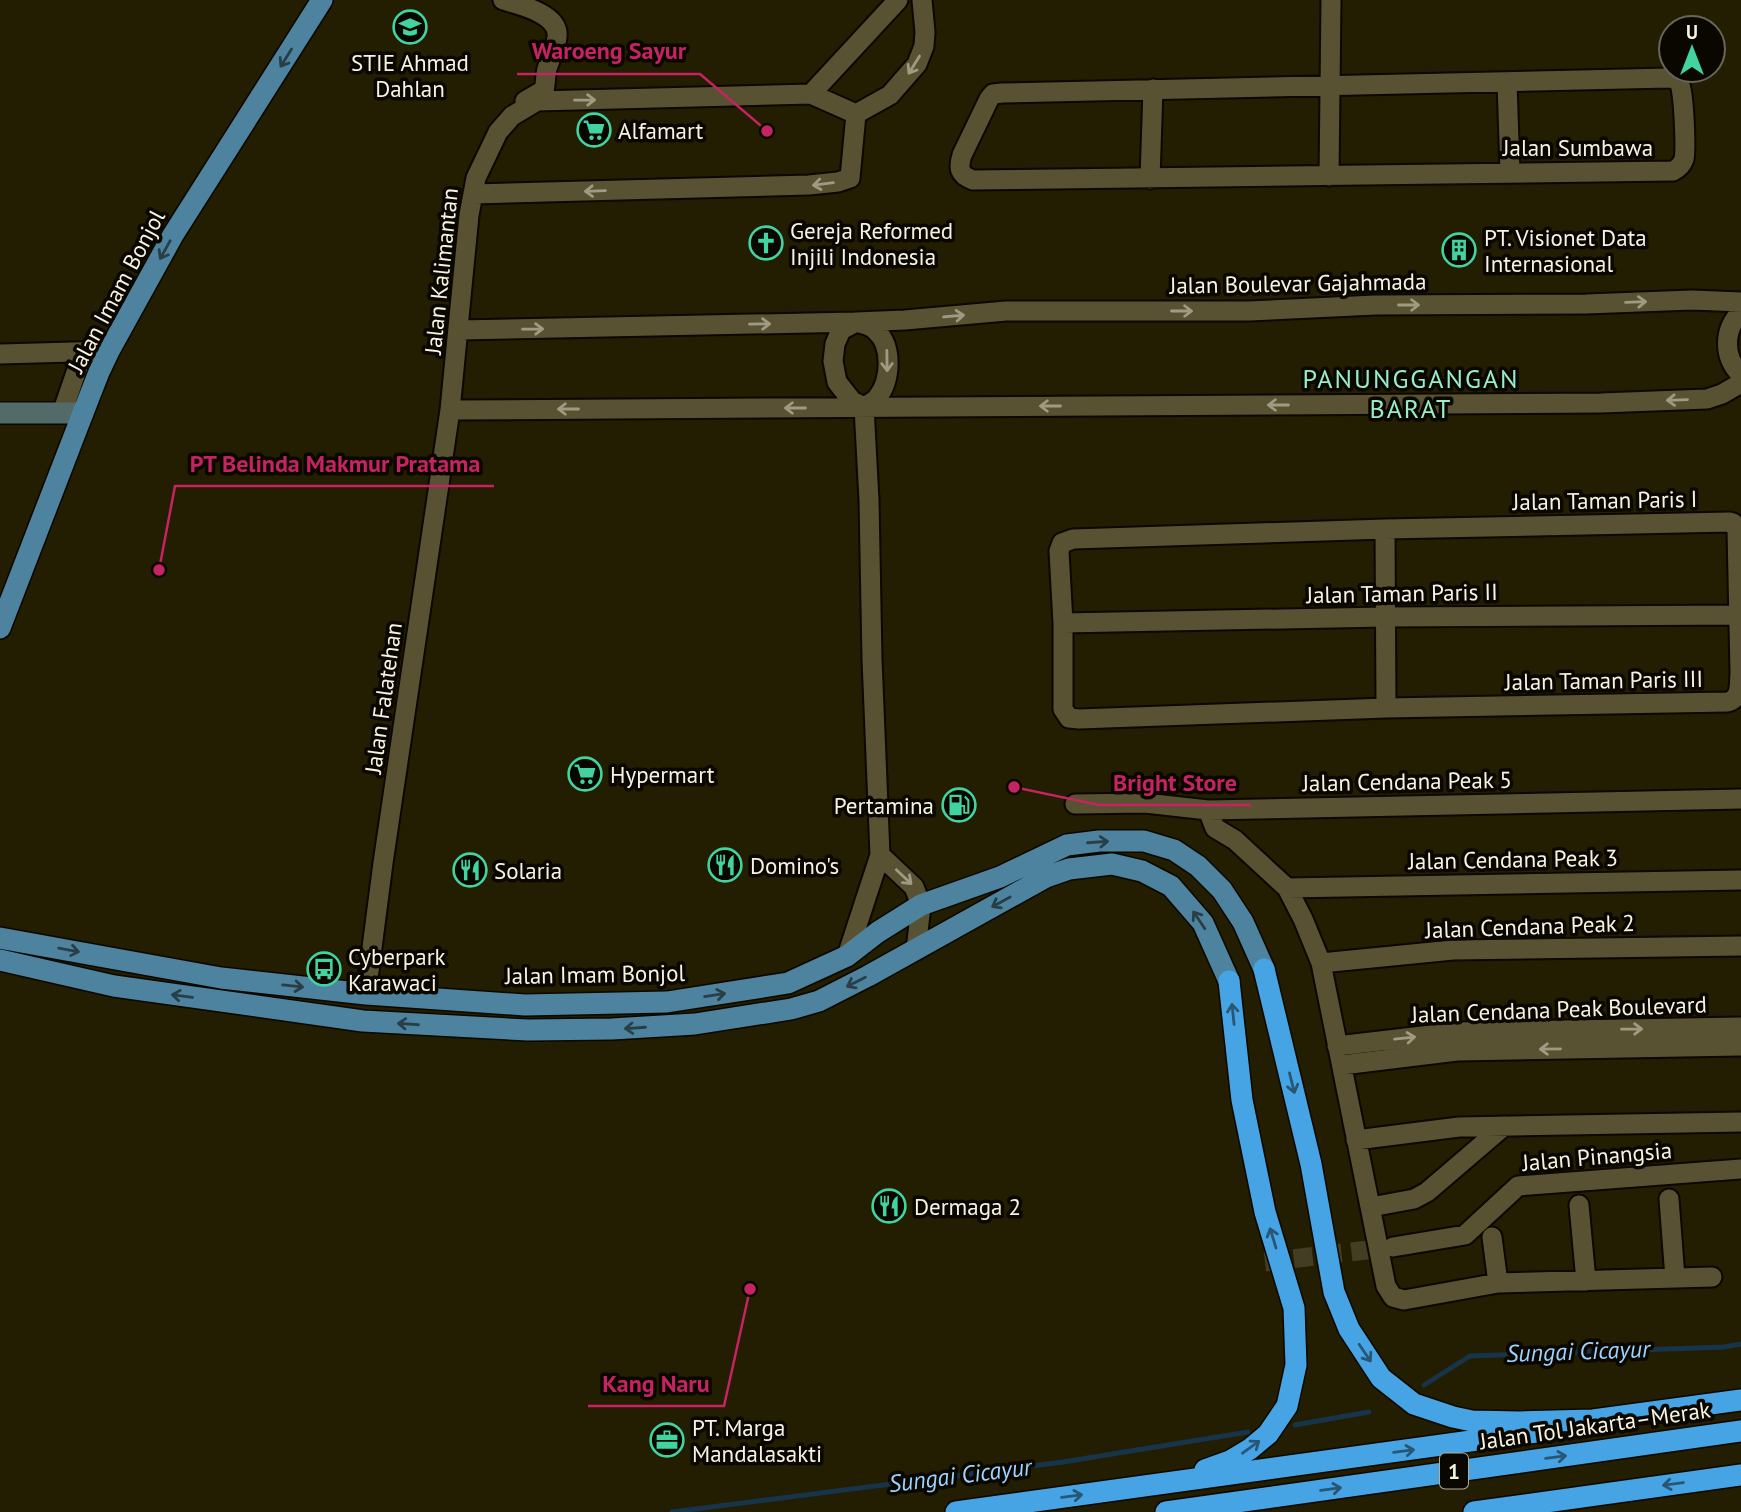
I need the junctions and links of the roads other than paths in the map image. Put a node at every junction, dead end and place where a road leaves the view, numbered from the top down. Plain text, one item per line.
1 (322, 0) edge
2 (503, 0) edge
3 (898, 0) edge
4 (922, 0) edge
5 (1331, 0) edge
6 (1507, 82) junction
7 (1329, 87) junction
8 (1153, 89) junction
9 (811, 94) junction
10 (856, 114) junction
11 (1510, 172) junction
12 (1329, 176) junction
13 (1150, 179) junction
14 (477, 188) junction
15 (1741, 302) edge
16 (1741, 312) edge
17 (856, 322) junction
18 (462, 330) junction
19 (109, 351) junction
20 (83, 352) junction
21 (0, 354) edge
22 (1741, 375) edge
23 (1741, 383) edge
24 (864, 407) junction
25 (450, 410) junction
26 (73, 413) junction
27 (0, 414) edge
28 (1385, 530) junction
29 (1740, 615) edge
30 (1385, 617) junction
31 (1063, 623) junction
32 (0, 628) edge
33 (1386, 708) junction
34 (1741, 799) edge
35 (1075, 804) dead end
36 (1208, 810) junction
37 (880, 855) junction
38 (1741, 880) edge
39 (1287, 888) junction
40 (921, 905) junction
41 (1, 938) edge
42 (1741, 946) edge
43 (916, 950) junction
44 (847, 956) junction
45 (0, 960) edge
46 (1321, 963) junction
47 (1264, 969) joint
48 (1229, 981) joint
49 (366, 994) junction
50 (525, 1005) junction
51 (1741, 1027) edge
52 (528, 1030) junction
53 (1584, 1039) junction
54 (1503, 1041) junction
55 (1338, 1046) junction
56 (1741, 1046) edge
57 (1342, 1065) junction
58 (1741, 1122) edge
59 (1504, 1126) junction
60 (1356, 1140) junction
61 (1741, 1169) edge
62 (1669, 1199) dead end
63 (1579, 1205) dead end
64 (1371, 1207) junction
65 (1492, 1237) dead end
66 (1393, 1247) tunnel mouth
67 (1675, 1278) junction
68 (1712, 1278) dead end
69 (1586, 1281) junction
70 (1498, 1283) junction
71 (1741, 1400) edge
72 (1593, 1420) junction
73 (1741, 1431) edge
74 (1741, 1475) edge
75 (1167, 1483) junction
76 (956, 1512) edge
77 (1166, 1512) edge
78 (1474, 1512) edge

1 -> 19 main road, Jalan Imam Bonjol
2 - 14 street, Jalan Kalimantan
3 - 9 street
4 -> 10 street
5 - 7 street
6 - 7 street, Jalan Sumbawa
6 - 11 street
6 - 11 street, Jalan Sumbawa
7 - 8 street, Jalan Sumbawa
7 - 12 street
8 - 13 street
8 - 13 street, Jalan Sumbawa
9 - 10 street
14 -> 9 street, Jalan Kalimantan
10 -> 14 street
11 - 12 street, Jalan Sumbawa
12 - 13 street, Jalan Sumbawa
14 - 18 street, Jalan Kalimantan
17 -> 15 street, Jalan Boulevar Gajahmada
16 - 22 street
18 -> 17 street, Jalan Boulevar Gajahmada
17 - 24 street
17 -> 24 street
18 - 25 street, Jalan Kalimantan
19 - 20 street
19 - 26 main road, Jalan Imam Bonjol
20 - 21 street
20 - 26 street
23 -> 24 street
24 -> 25 street
24 - 37 street
25 - 49 street, Jalan Falatehan
26 - 27 street
26 - 32 main road, Jalan Imam Bonjol
28 - 29 street, Jalan Taman Paris I
28 - 30 street
28 - 31 street, Jalan Taman Paris I
29 - 30 street, Jalan Taman Paris II
29 - 33 street, Jalan Taman Paris III
30 - 31 street, Jalan Taman Paris II
30 - 33 street
31 - 33 street, Jalan Taman Paris III
34 - 36 street, Jalan Cendana Peak 5
35 - 36 street, Jalan Cendana Peak 5
36 - 39 street
37 -> 40 street
37 - 44 street
38 - 39 street, Jalan Cendana Peak 3
39 - 46 street
40 - 43 street
40 - 44 main road, Jalan Imam Bonjol
40 -> 47 main road, Jalan Imam Bonjol
41 -> 49 main road, Jalan Imam Bonjol
42 - 46 street, Jalan Cendana Peak 2
48 -> 43 main road
43 -> 52 main road
50 -> 44 main road, Jalan Imam Bonjol
52 -> 45 main road
46 - 55 street
47 -> 72 highway
75 -> 48 highway
49 - 50 main road, Jalan Imam Bonjol
50 - 52 main road
53 -> 51 street, Jalan Cendana Peak Boulevard
53 - 54 street, Jalan Cendana Peak Boulevard
53 - 56 street, Jalan Cendana Peak Boulevard
55 -> 54 street, Jalan Cendana Peak Boulevard
54 - 57 street, Jalan Cendana Peak Boulevard
55 - 57 street
57 - 60 street
58 - 59 street
59 - 60 street
59 - 64 street
60 - 64 street
61 - 66 street, Jalan Pinangsia
62 - 67 street
63 - 69 street
64 - 70 street
65 - 70 street
67 - 68 street
67 - 69 street
69 - 70 street
71 - 72 highway
75 -> 72 highway
77 -> 73 highway, Jalan Tol Jakarta–Merak / 1
74 -> 78 highway, 1
76 -> 75 highway

